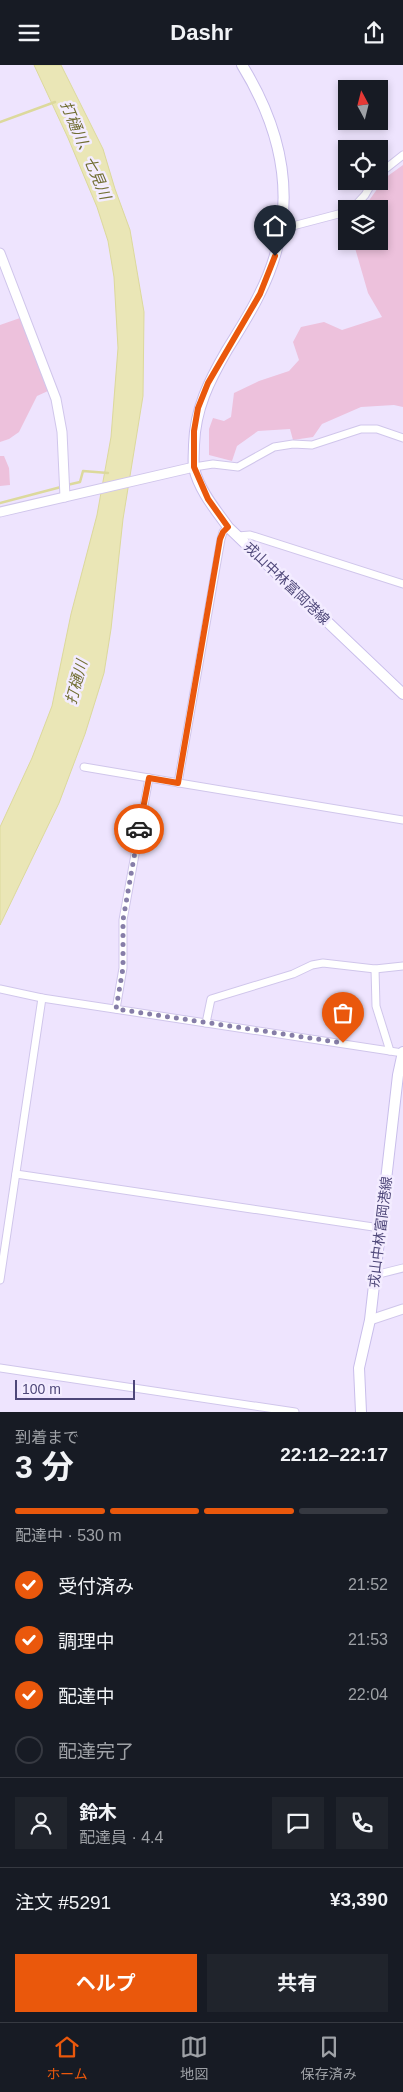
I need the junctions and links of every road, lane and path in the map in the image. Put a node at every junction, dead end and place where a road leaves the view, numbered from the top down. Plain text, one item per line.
1 (242, 65) edge
2 (403, 155) edge
3 (388, 167) edge
4 (368, 190) edge
5 (360, 200) edge
6 (338, 214) edge
7 (282, 227) junction
8 (0, 253) edge
9 (403, 438) edge
10 (194, 467) junction
11 (65, 497) junction
12 (0, 512) edge
13 (228, 527) junction
14 (238, 536) junction
15 (403, 584) edge
16 (403, 694) edge
17 (84, 767) dead end
18 (149, 778) junction
19 (178, 783) junction
20 (403, 820) edge
21 (403, 966) edge
22 (375, 969) junction
23 (0, 989) edge
24 (42, 998) junction
25 (116, 1009) junction
26 (206, 1023) junction
27 (390, 1051) junction
28 (403, 1053) edge
29 (16, 1174) junction
30 (380, 1228) junction
31 (403, 1268) edge
32 (375, 1275) junction
33 (0, 1281) edge
34 (403, 1309) edge
35 (370, 1320) junction
36 (0, 1368) edge
37 (295, 1412) edge
38 (362, 1412) edge

1 - 7 main road, 戎山中林富岡港線
2 - 3 street
4 - 5 street
6 - 7 street
7 - 10 main road, 戎山中林富岡港線
8 - 11 street
9 - 10 street
10 - 11 street
10 - 13 main road, 戎山中林富岡港線
11 - 12 street
13 - 14 main road, 戎山中林富岡港線
13 - 19 street
14 - 15 street
14 - 16 main road, 戎山中林富岡港線
17 - 18 street
18 - 19 street
18 - 25 street
19 - 20 street
21 - 22 street
22 - 26 street
22 - 27 street
23 - 24 street
24 - 25 street
24 - 29 street
25 - 26 street
26 - 27 street
27 - 28 street
28 - 30 main road, 戎山中林富岡港線
29 - 30 street
29 - 33 street
30 - 32 main road, 戎山中林富岡港線
31 - 32 street
32 - 35 main road, 戎山中林富岡港線
34 - 35 street
35 - 38 main road, 戎山中林富岡港線
36 - 37 street

